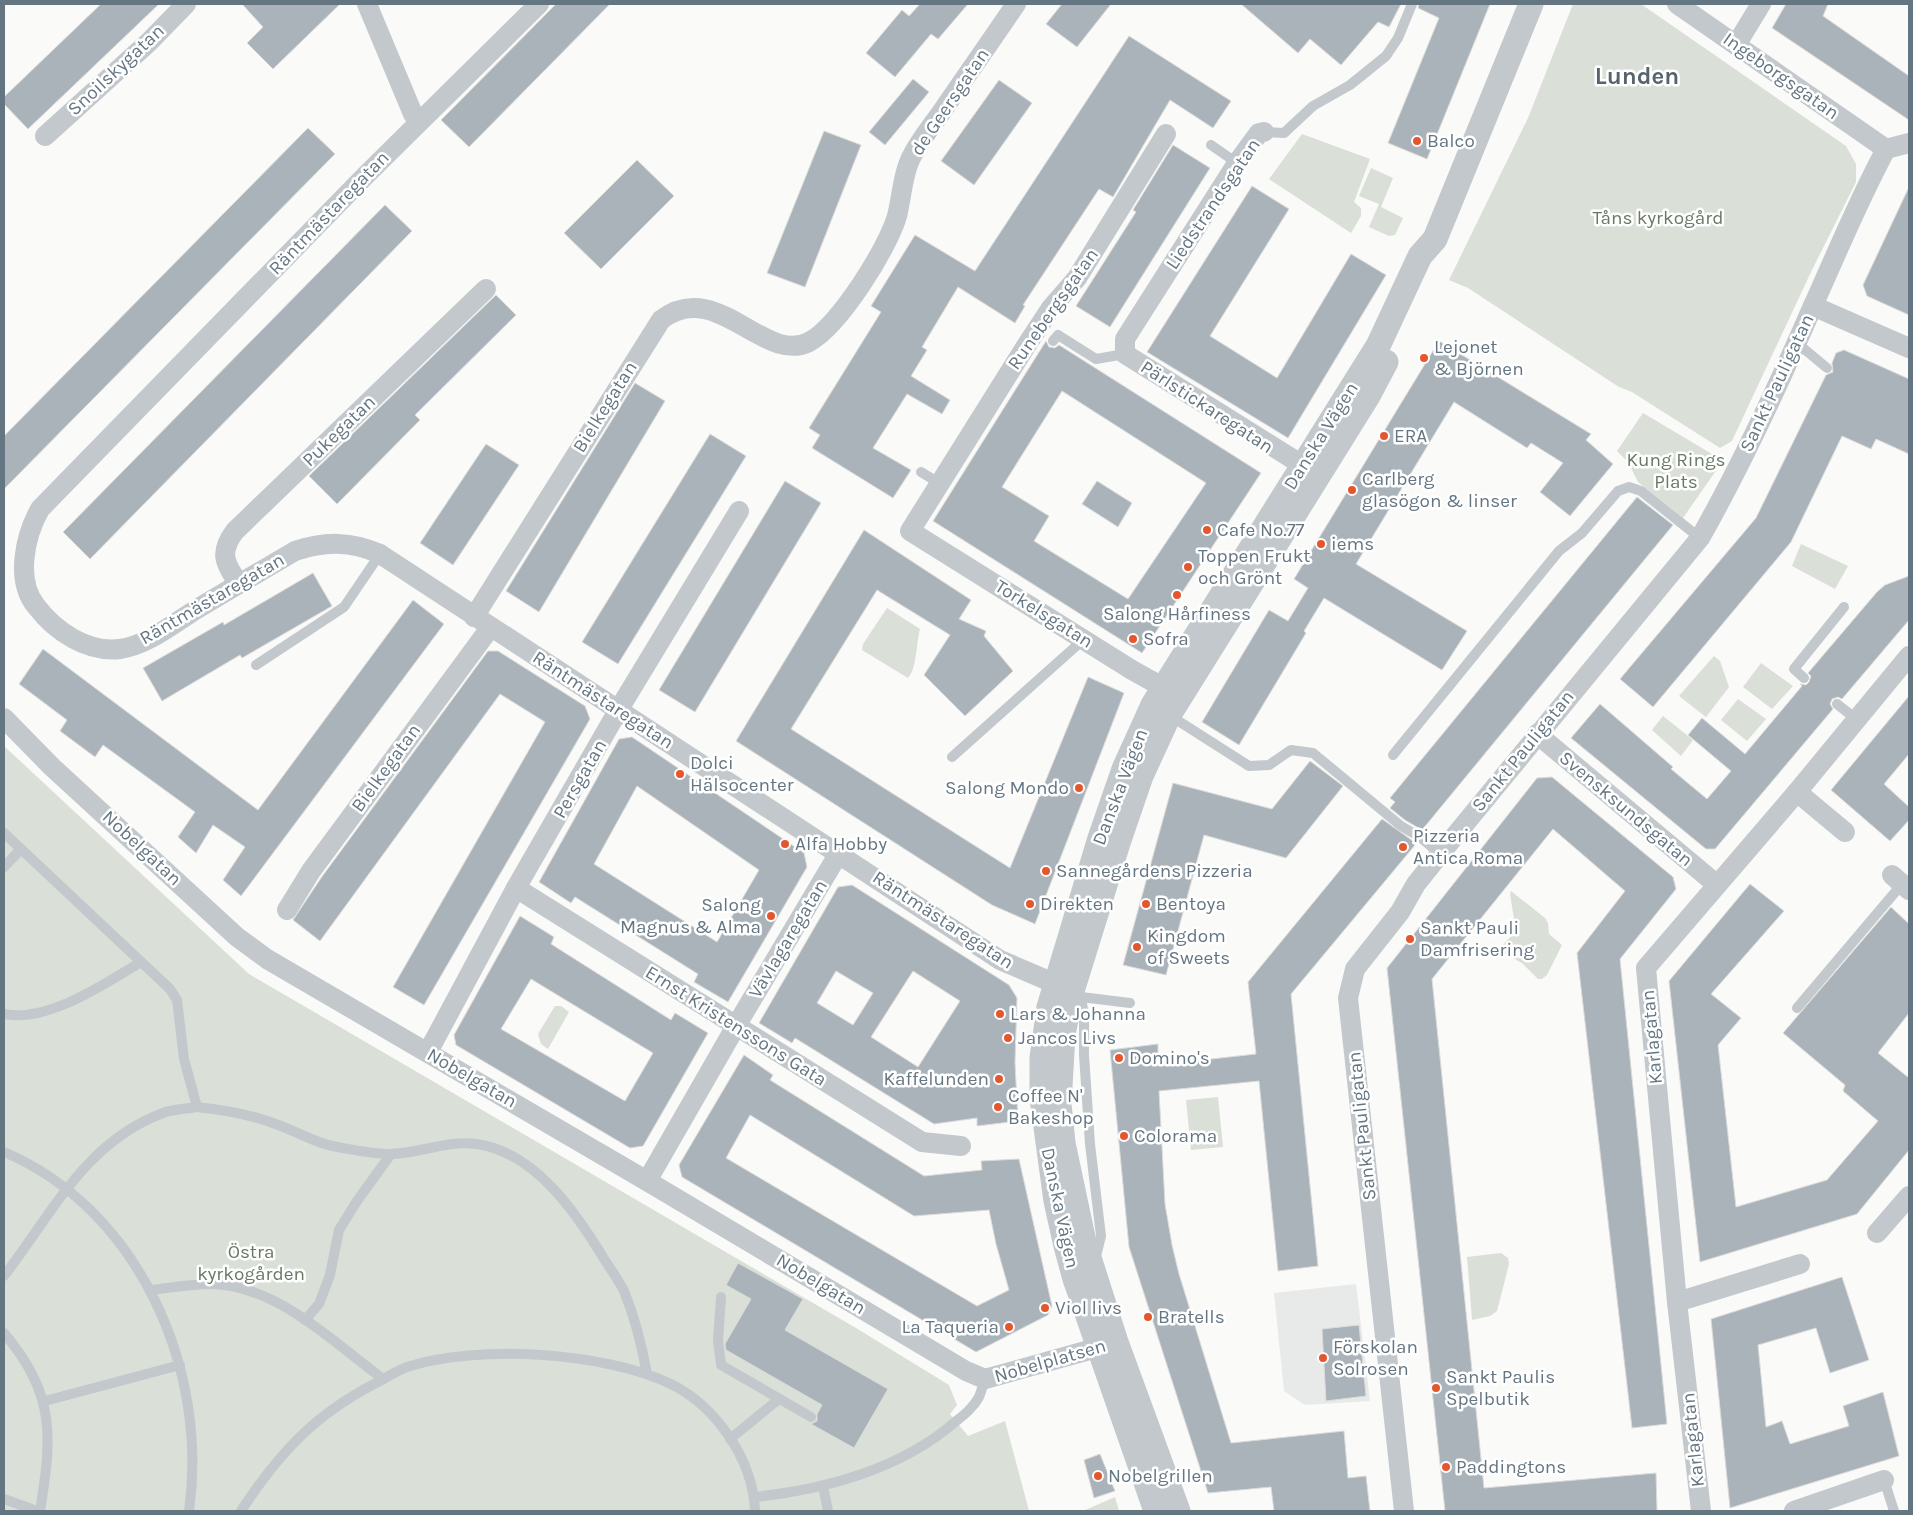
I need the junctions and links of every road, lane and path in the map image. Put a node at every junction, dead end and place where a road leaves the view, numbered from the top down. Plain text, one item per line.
1 (186, 4) edge
2 (367, 4) edge
3 (539, 4) edge
4 (1016, 4) edge
5 (1412, 4) edge
6 (1530, 4) edge
7 (1677, 4) edge
8 (1762, 4) edge
9 (1736, 45) junction
10 (419, 122) junction
11 (1264, 132) joint
12 (1166, 134) dead end
13 (46, 136) dead end
14 (1909, 143) edge
15 (1212, 145) dead end
16 (1886, 149) junction
17 (1236, 163) junction
18 (486, 289) dead end
19 (1813, 306) junction
20 (1053, 341) dead end
21 (1797, 343) junction
22 (794, 345) joint
23 (1909, 348) edge
24 (1125, 354) junction
25 (1827, 368) dead end
26 (1309, 470) junction
27 (921, 472) dead end
28 (939, 483) junction
29 (739, 511) dead end
30 (910, 531) joint
31 (1700, 538) junction
32 (380, 554) junction
33 (239, 584) junction
34 (1844, 607) dead end
35 (482, 622) junction
36 (1084, 639) junction
37 (1909, 656) edge
38 (256, 665) dead end
39 (1804, 678) dead end
40 (1166, 701) junction
41 (1837, 704) dead end
42 (619, 709) junction
43 (4, 718) edge
44 (1856, 719) junction
45 (1537, 734) junction
46 (1393, 755) dead end
47 (952, 757) dead end
48 (1797, 792) junction
49 (1845, 832) dead end
50 (4, 833) edge
51 (21, 849) junction
52 (839, 853) junction
53 (1440, 854) junction
54 (4, 867) edge
55 (1901, 883) edge
56 (1716, 884) junction
57 (516, 888) junction
58 (287, 910) dead end
59 (141, 962) junction
60 (1070, 991) junction
61 (1130, 1003) dead end
62 (1797, 1008) dead end
63 (4, 1014) edge
64 (736, 1026) junction
65 (428, 1052) junction
66 (196, 1107) junction
67 (962, 1146) dead end
68 (4, 1152) edge
69 (391, 1154) junction
70 (647, 1181) junction
71 (67, 1188) junction
72 (1909, 1196) edge
73 (1877, 1233) dead end
74 (1800, 1264) dead end
75 (4, 1276) edge
76 (150, 1290) junction
77 (721, 1297) dead end
78 (1677, 1302) junction
79 (305, 1320) junction
80 (4, 1333) edge
81 (1107, 1345) junction
82 (180, 1365) junction
83 (647, 1374) junction
84 (383, 1379) junction
85 (985, 1379) junction
86 (779, 1399) junction
87 (44, 1401) junction
88 (811, 1417) dead end
89 (730, 1439) junction
90 (1884, 1480) joint
91 (823, 1486) junction
92 (754, 1497) junction
93 (4, 1499) edge
94 (39, 1511) edge
95 (188, 1511) edge
96 (241, 1511) edge
97 (755, 1511) edge
98 (828, 1511) edge
99 (1156, 1511) edge
100 (1178, 1511) edge
101 (1404, 1511) edge
102 (1700, 1511) edge
103 (1794, 1511) edge
104 (1894, 1511) edge

1 - 13 street, Snoilskygatan
2 - 10 street
3 - 10 street, Räntmästaregatan
4 - 22 street, de Geersgatan
5 - 11 lane, Liedstrandsgatan
6 - 26 street, Danska Vägen
7 - 9 street, Ingeborgsgatan
8 - 9 street
9 - 16 street, Ingeborgsgatan
10 - 33 street, Räntmästaregatan
11 - 17 street, Liedstrandsgatan
12 - 28 street, Runebergsgatan
14 - 16 street
15 - 17 lane
16 - 19 street, Sankt Pauligatan
17 - 24 street, Liedstrandsgatan
18 - 33 street, Pukegatan
19 - 21 street, Sankt Pauligatan
19 - 23 street
20 - 24 lane
21 - 25 lane
21 - 31 street, Sankt Pauligatan
22 - 35 street, Bielkegatan
24 - 26 street, Pärlstickaregatan
26 - 40 street, Danska Vägen
27 - 28 lane
28 - 30 street, Runebergsgatan
29 - 42 street, Persgatan
30 - 36 street, Torkelsgatan
31 - 45 street, Sankt Pauligatan
31 - 46 lane
32 - 33 street, Räntmästaregatan
32 - 35 street, Räntmästaregatan
32 - 38 lane
34 - 39 lane
35 - 42 street, Räntmästaregatan
35 - 58 street, Bielkegatan
36 - 40 street, Torkelsgatan
36 - 47 lane
37 - 44 street, Karlagatan
40 - 53 lane
40 - 60 street, Danska Vägen
41 - 44 lane
42 - 52 street, Räntmästaregatan
42 - 57 street, Persgatan
43 - 65 street, Nobelgatan
44 - 48 street, Karlagatan
45 - 53 street, Sankt Pauligatan
45 - 56 street, Svensksundsgatan
48 - 49 street
48 - 56 street, Karlagatan
50 - 51 lane
51 - 54 lane
51 - 59 lane
52 - 60 street, Räntmästaregatan
52 - 64 street, Vävlagaregatan
53 - 101 street, Sankt Pauligatan
55 - 62 lane
56 - 78 street, Karlagatan
57 - 64 street, Ernst Kristenssons Gata
57 - 65 street, Persgatan
59 - 63 lane
59 - 66 lane
60 - 61 lane
60 - 81 street, Danska Vägen
60 - 81 street, Danska Vägen
64 - 67 street, Ernst Kristenssons Gata
64 - 70 street, Vävlagaregatan
65 - 70 street, Nobelgatan
66 - 69 lane
66 - 71 lane
68 - 71 lane
69 - 79 lane
69 - 83 lane
70 - 85 street, Nobelgatan
71 - 75 lane
71 - 76 lane
72 - 73 street
74 - 78 street
76 - 79 lane
76 - 82 lane
77 - 86 lane
78 - 102 street, Karlagatan
79 - 84 lane
80 - 87 lane
81 - 85 street, Nobelplatsen
81 - 99 street, Danska Vägen
81 - 100 street, Danska Vägen
82 - 87 lane
82 - 95 lane
83 - 84 lane
83 - 89 lane
84 - 96 lane
85 - 91 lane
86 - 88 lane
86 - 89 lane
87 - 94 lane
89 - 92 lane
90 - 103 street
90 - 104 lane
91 - 92 lane
91 - 98 lane
92 - 97 lane
93 - 94 lane

